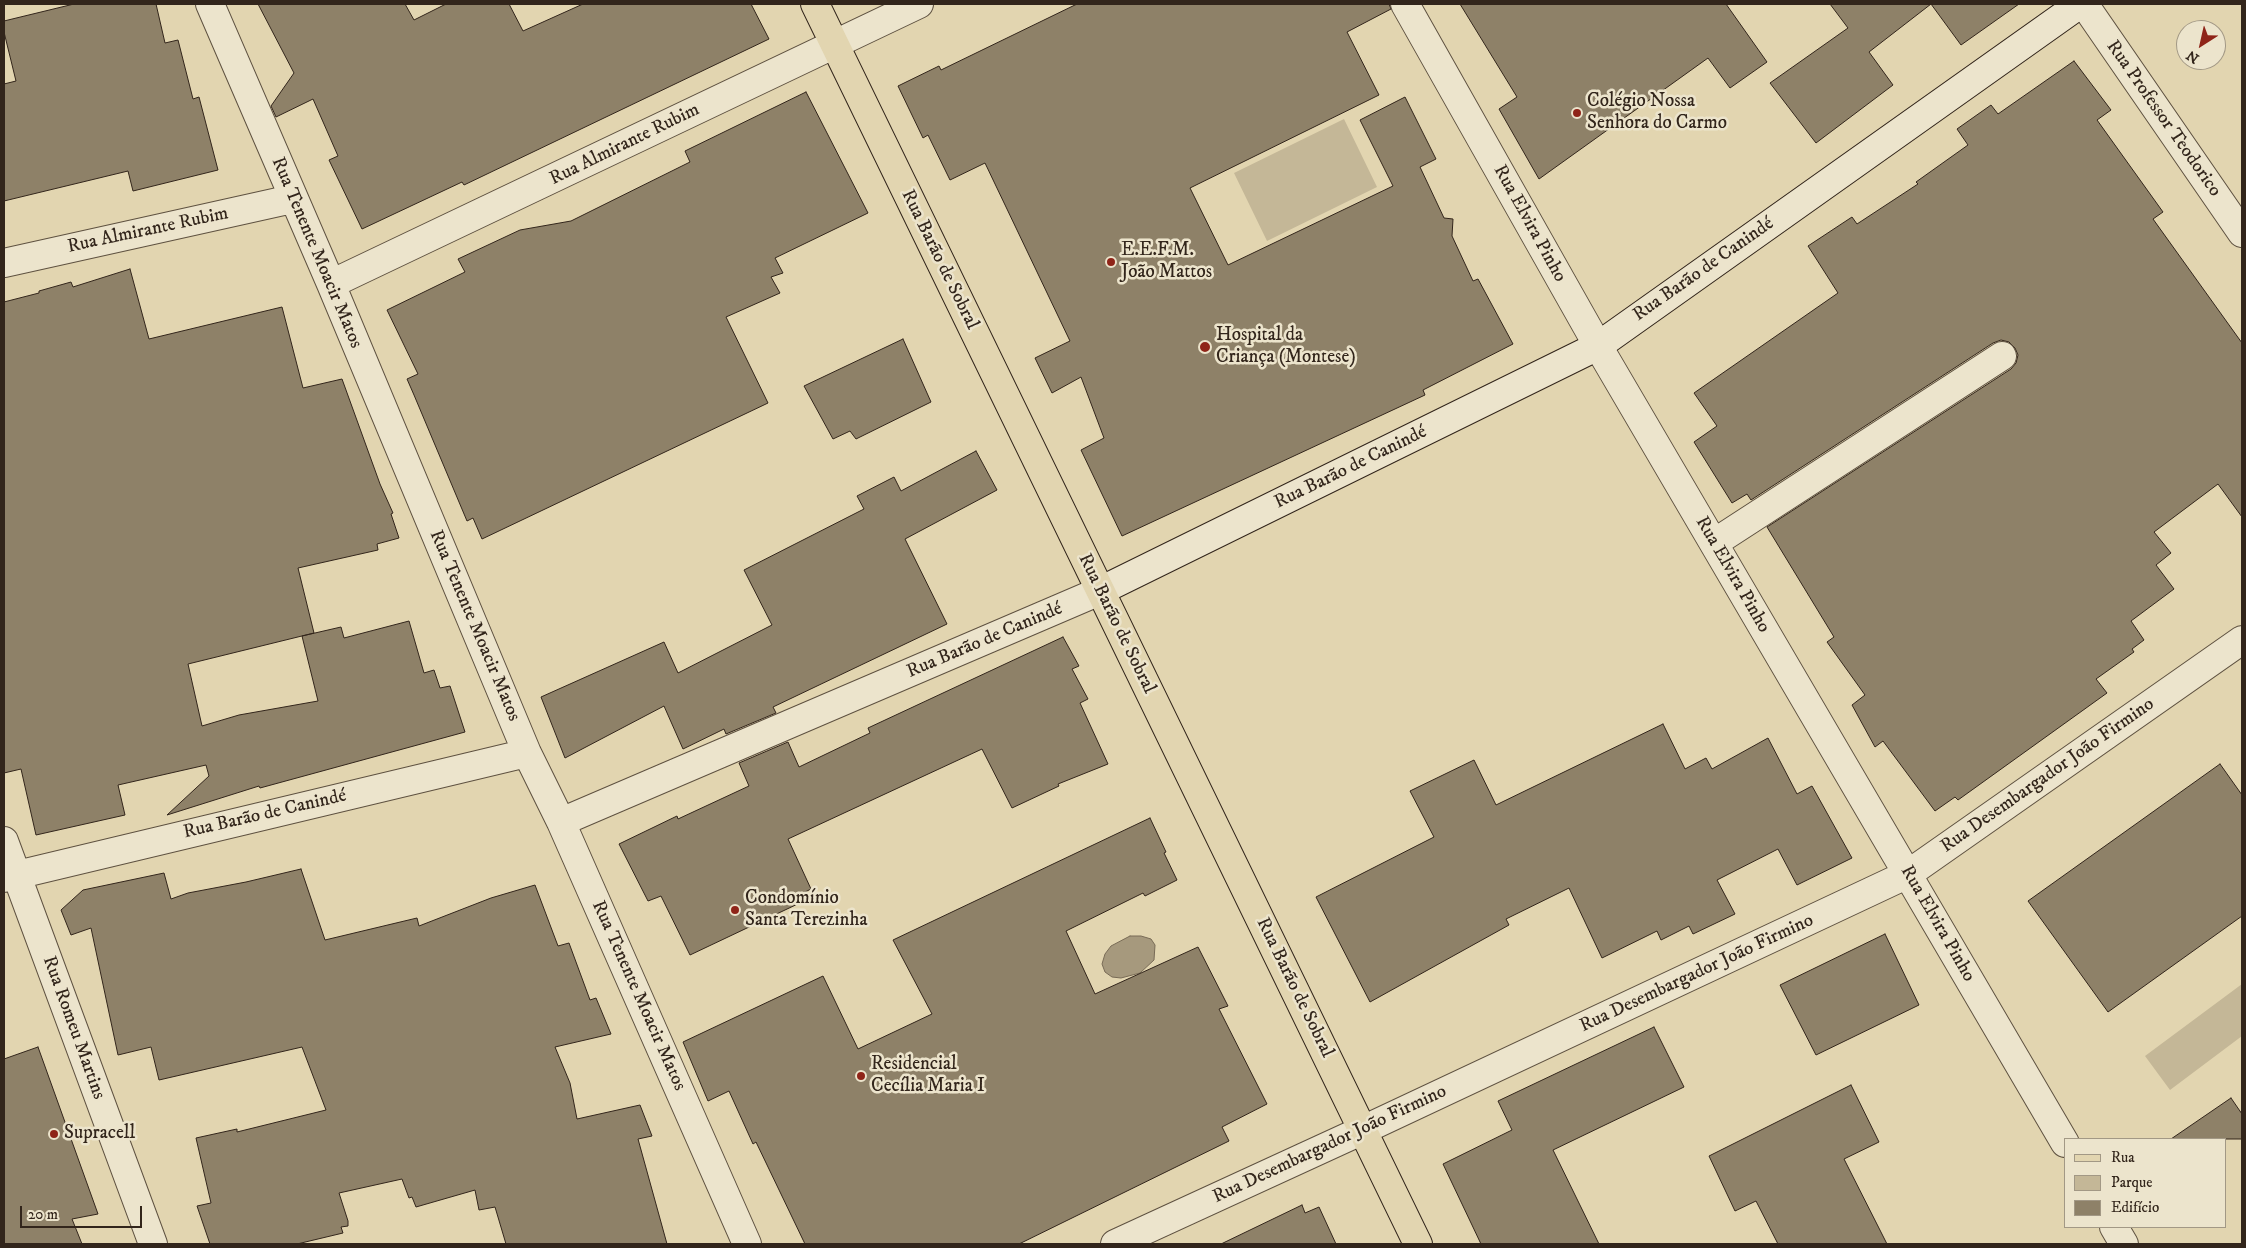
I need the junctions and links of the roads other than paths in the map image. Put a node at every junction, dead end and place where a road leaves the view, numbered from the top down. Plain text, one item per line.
1 (210, 4) edge
2 (814, 4) edge
3 (919, 4) edge
4 (1405, 4) edge
5 (2082, 4) edge
6 (835, 46) junction
7 (292, 199) junction
8 (2242, 234) edge
9 (4, 263) edge
10 (331, 284) junction
11 (1598, 346) junction
12 (2002, 356) dead end
13 (1714, 544) junction
14 (1100, 591) junction
15 (2242, 640) edge
16 (527, 753) junction
17 (561, 822) junction
18 (4, 840) edge
19 (1908, 874) junction
20 (10, 876) edge
21 (1363, 1130) junction
22 (2064, 1141) edge
23 (2115, 1228) edge
24 (153, 1244) edge
25 (747, 1244) edge
26 (1115, 1244) edge
27 (1418, 1244) edge
28 (2124, 1244) edge

1 - 7 street, Rua Tenente Moacir Matos
2 - 6 main road, Rua Barão de Sobral
3 - 6 street, Rua Almirante Rubim
4 - 11 street, Rua Elvira Pinho
5 - 8 street, Rua Professor Teodorico
5 - 11 street, Rua Barão de Canindé
6 - 10 street, Rua Almirante Rubim
6 - 14 main road, Rua Barão de Sobral
7 - 9 street, Rua Almirante Rubim
7 - 10 street, Rua Tenente Moacir Matos
10 - 16 street, Rua Tenente Moacir Matos
11 - 13 street, Rua Elvira Pinho
11 - 14 street, Rua Barão de Canindé
12 - 13 street
13 - 19 street, Rua Elvira Pinho
14 - 17 street, Rua Barão de Canindé
14 - 21 main road, Rua Barão de Sobral
15 - 19 street, Rua Desembargador João Firmino
16 - 17 street, Rua Tenente Moacir Matos
16 - 20 street, Rua Barão de Canindé
17 - 25 street, Rua Tenente Moacir Matos
18 - 20 street, Rua Romeu Martins
19 - 21 street, Rua Desembargador João Firmino
19 - 22 street, Rua Elvira Pinho
20 - 24 street, Rua Romeu Martins
21 - 26 street, Rua Desembargador João Firmino
21 - 27 main road, Rua Barão de Sobral
23 - 28 street

